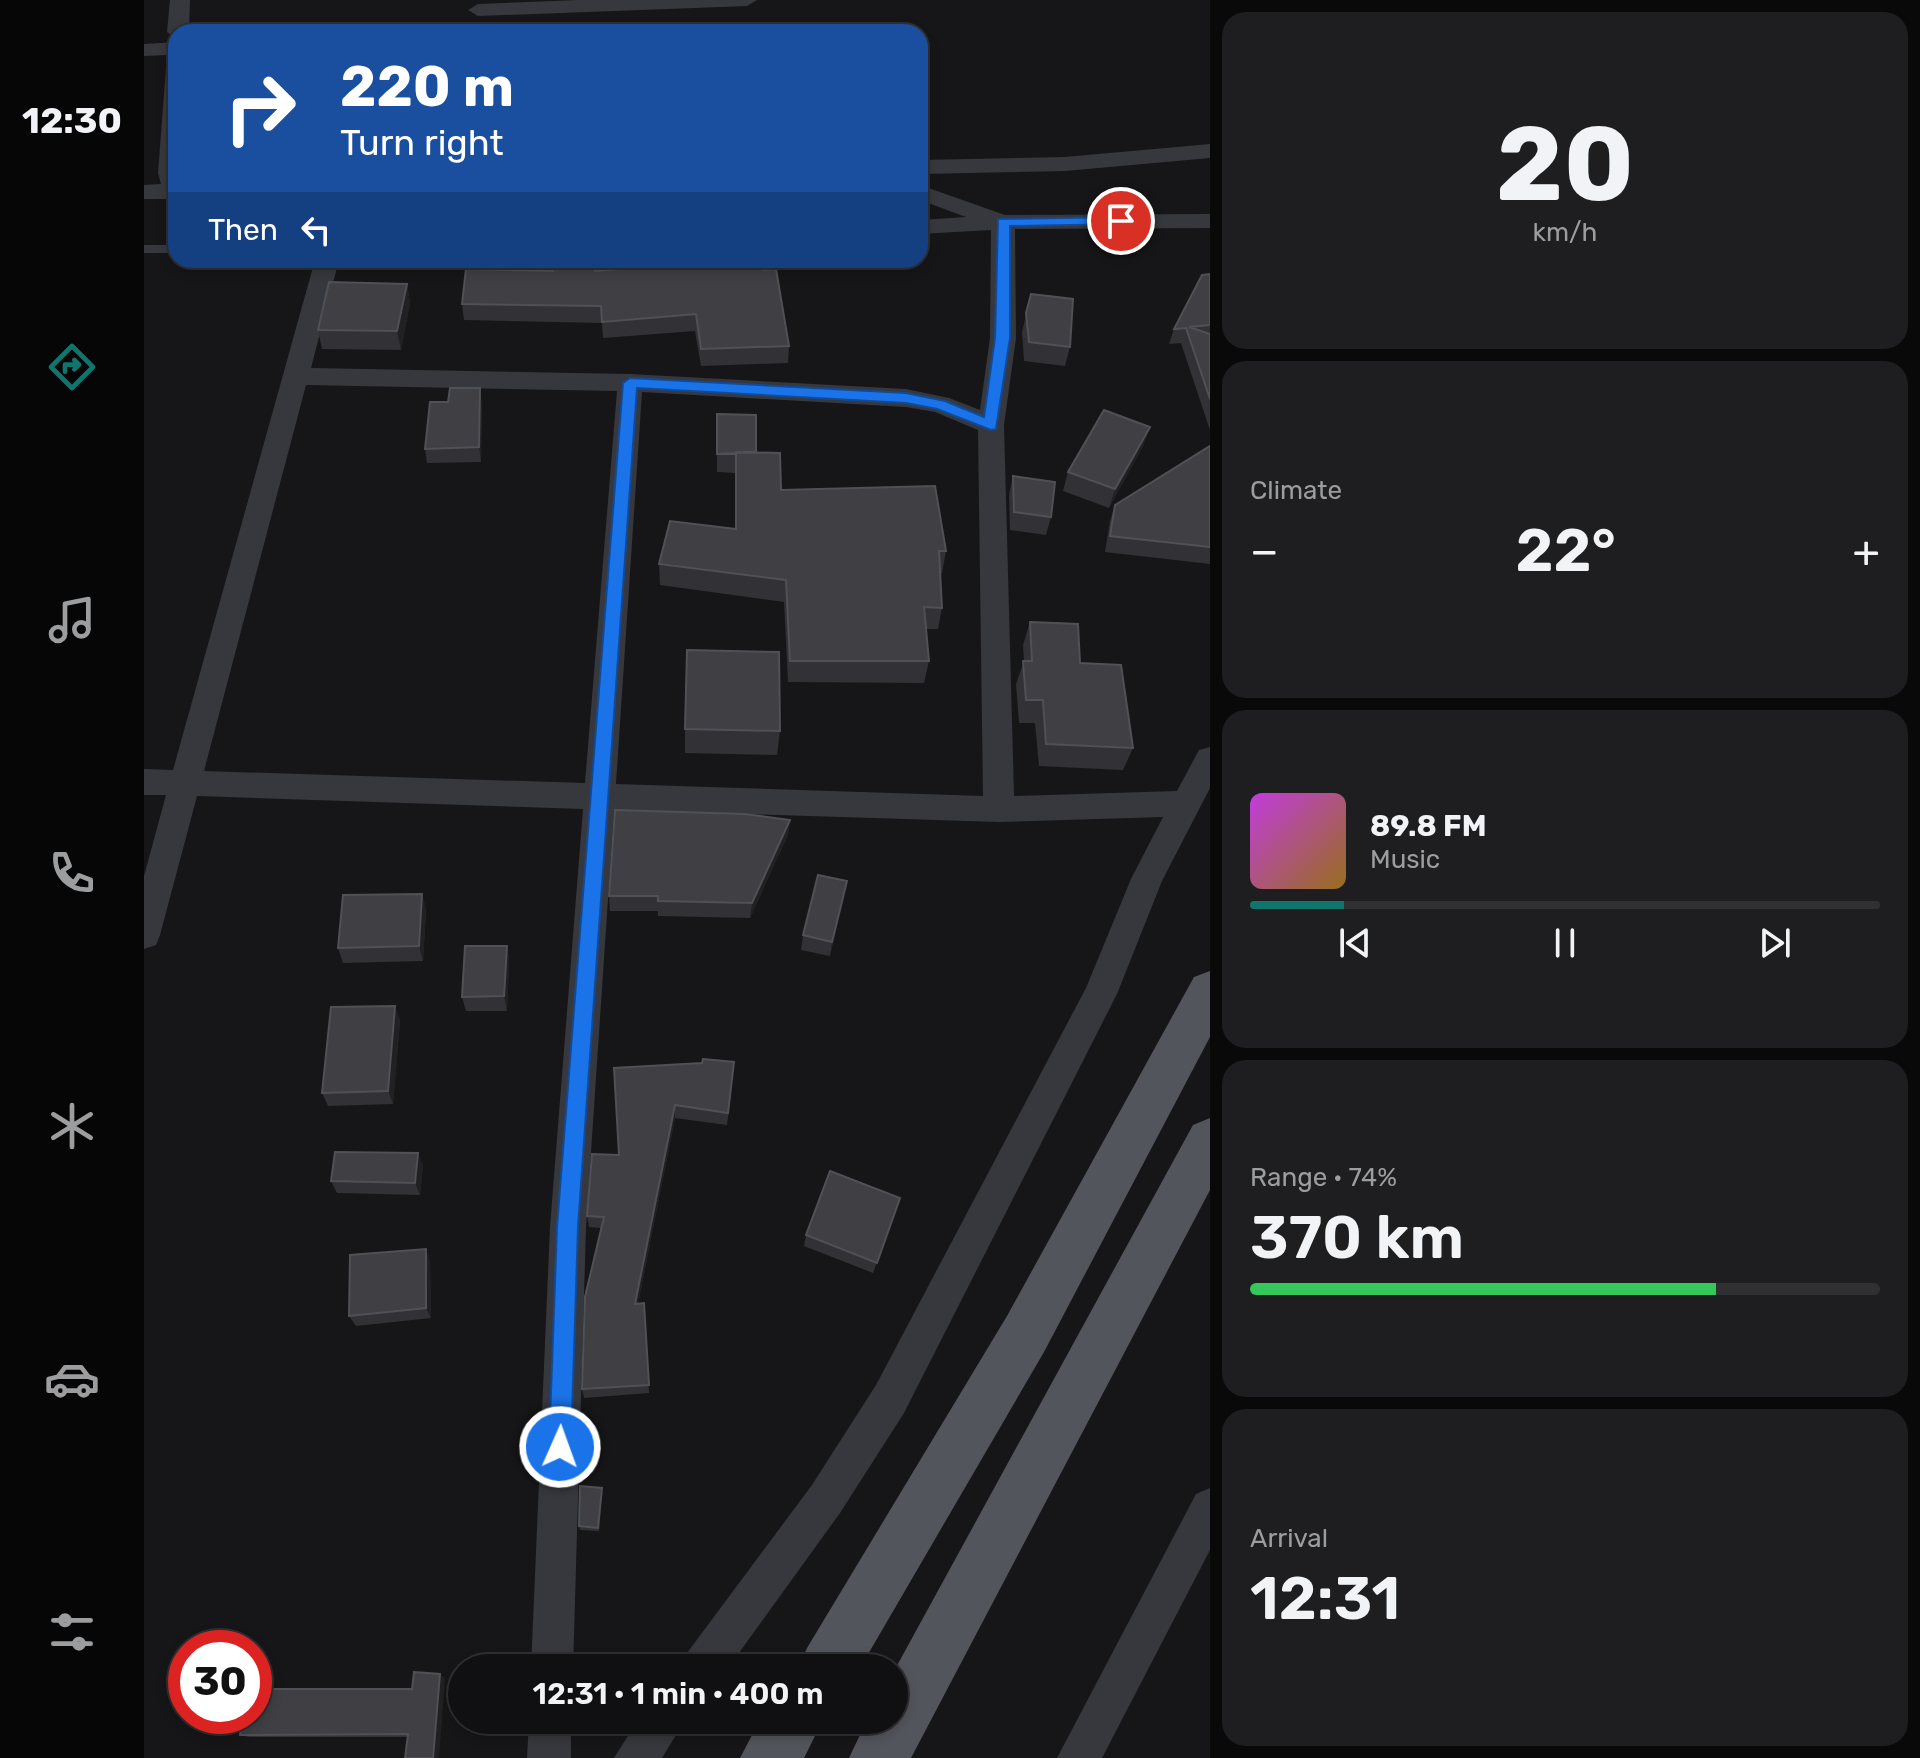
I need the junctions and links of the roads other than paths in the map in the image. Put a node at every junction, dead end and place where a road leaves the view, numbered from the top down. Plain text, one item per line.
1 (180, 0) edge
2 (747, 0) edge
3 (477, 5) edge
4 (178, 24) edge
5 (168, 48) edge
6 (144, 50) edge
7 (1210, 151) edge
8 (928, 167) edge
9 (168, 191) edge
10 (144, 192) edge
11 (928, 195) edge
12 (1210, 221) edge
13 (1003, 222) junction
14 (928, 227) edge
15 (144, 249) edge
16 (168, 249) edge
17 (325, 268) edge
18 (298, 376) junction
19 (630, 383) junction
20 (991, 425) junction
21 (1210, 759) edge
22 (144, 782) edge
23 (186, 784) junction
24 (598, 797) junction
25 (1186, 804) junction
26 (999, 809) junction
27 (144, 935) edge
28 (1210, 991) edge
29 (1210, 1141) edge
30 (1210, 1508) edge
31 (553, 1654) edge
32 (712, 1654) edge
33 (836, 1654) edge
34 (550, 1734) edge
35 (654, 1734) edge
36 (785, 1734) edge
37 (549, 1758) edge
38 (636, 1758) edge
39 (770, 1758) edge
40 (879, 1758) edge
41 (1079, 1758) edge

1 - 4 street
2 - 3 street
5 - 6 street
7 - 8 street
9 - 10 street
11 - 13 street
12 - 13 street
13 - 14 street
13 - 20 street
15 - 16 lane
17 - 18 street
18 - 19 street
18 - 23 street
19 - 20 street
19 - 24 street
20 - 26 street
21 - 25 street
22 - 23 street
23 - 24 street
23 - 27 street
24 - 26 street
24 - 31 street
25 - 26 street
25 - 32 street
28 - 33 main road
29 - 40 main road
30 - 41 street
34 - 37 street
35 - 38 street
36 - 39 main road

